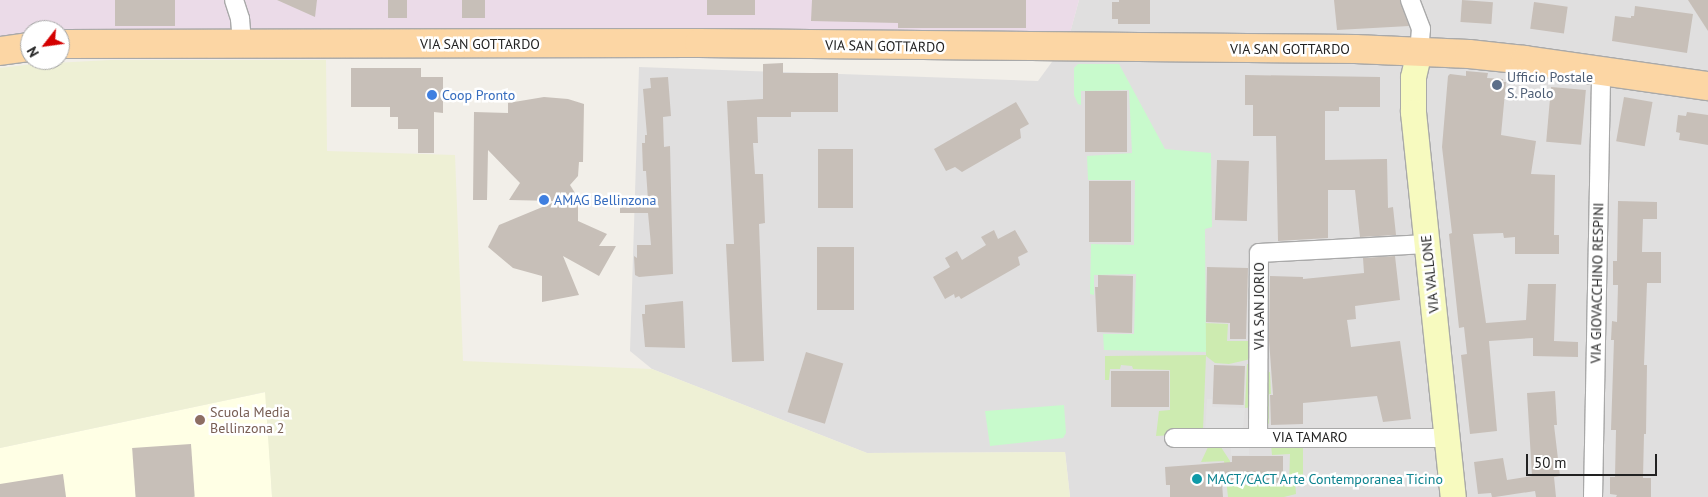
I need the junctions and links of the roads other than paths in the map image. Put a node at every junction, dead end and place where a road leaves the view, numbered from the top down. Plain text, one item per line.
1 (234, 0) edge
2 (1410, 0) edge
3 (70, 44) edge
4 (242, 44) junction
5 (20, 48) edge
6 (0, 51) edge
7 (1419, 51) junction
8 (1601, 70) junction
9 (1708, 86) edge
10 (1427, 244) junction
11 (1258, 437) junction
12 (1174, 438) dead end
13 (1446, 438) junction
14 (1453, 497) edge
15 (1593, 497) edge

1 - 4 street
2 - 7 street
3 - 4 main road, VIA SAN GOTTARDO
4 - 7 main road, VIA SAN GOTTARDO
5 - 6 main road
7 - 8 main road, VIA SAN GOTTARDO
7 - 10 street, VIA VALLONE
8 - 9 main road, VIA SAN GOTTARDO
8 - 15 street, VIA GIOVACCHINO RESPINI
10 - 11 street, VIA SAN JORIO
10 - 13 street, VIA VALLONE
11 - 12 street, VIA TAMARO
11 - 13 street, VIA TAMARO
13 - 14 street, VIA VALLONE

